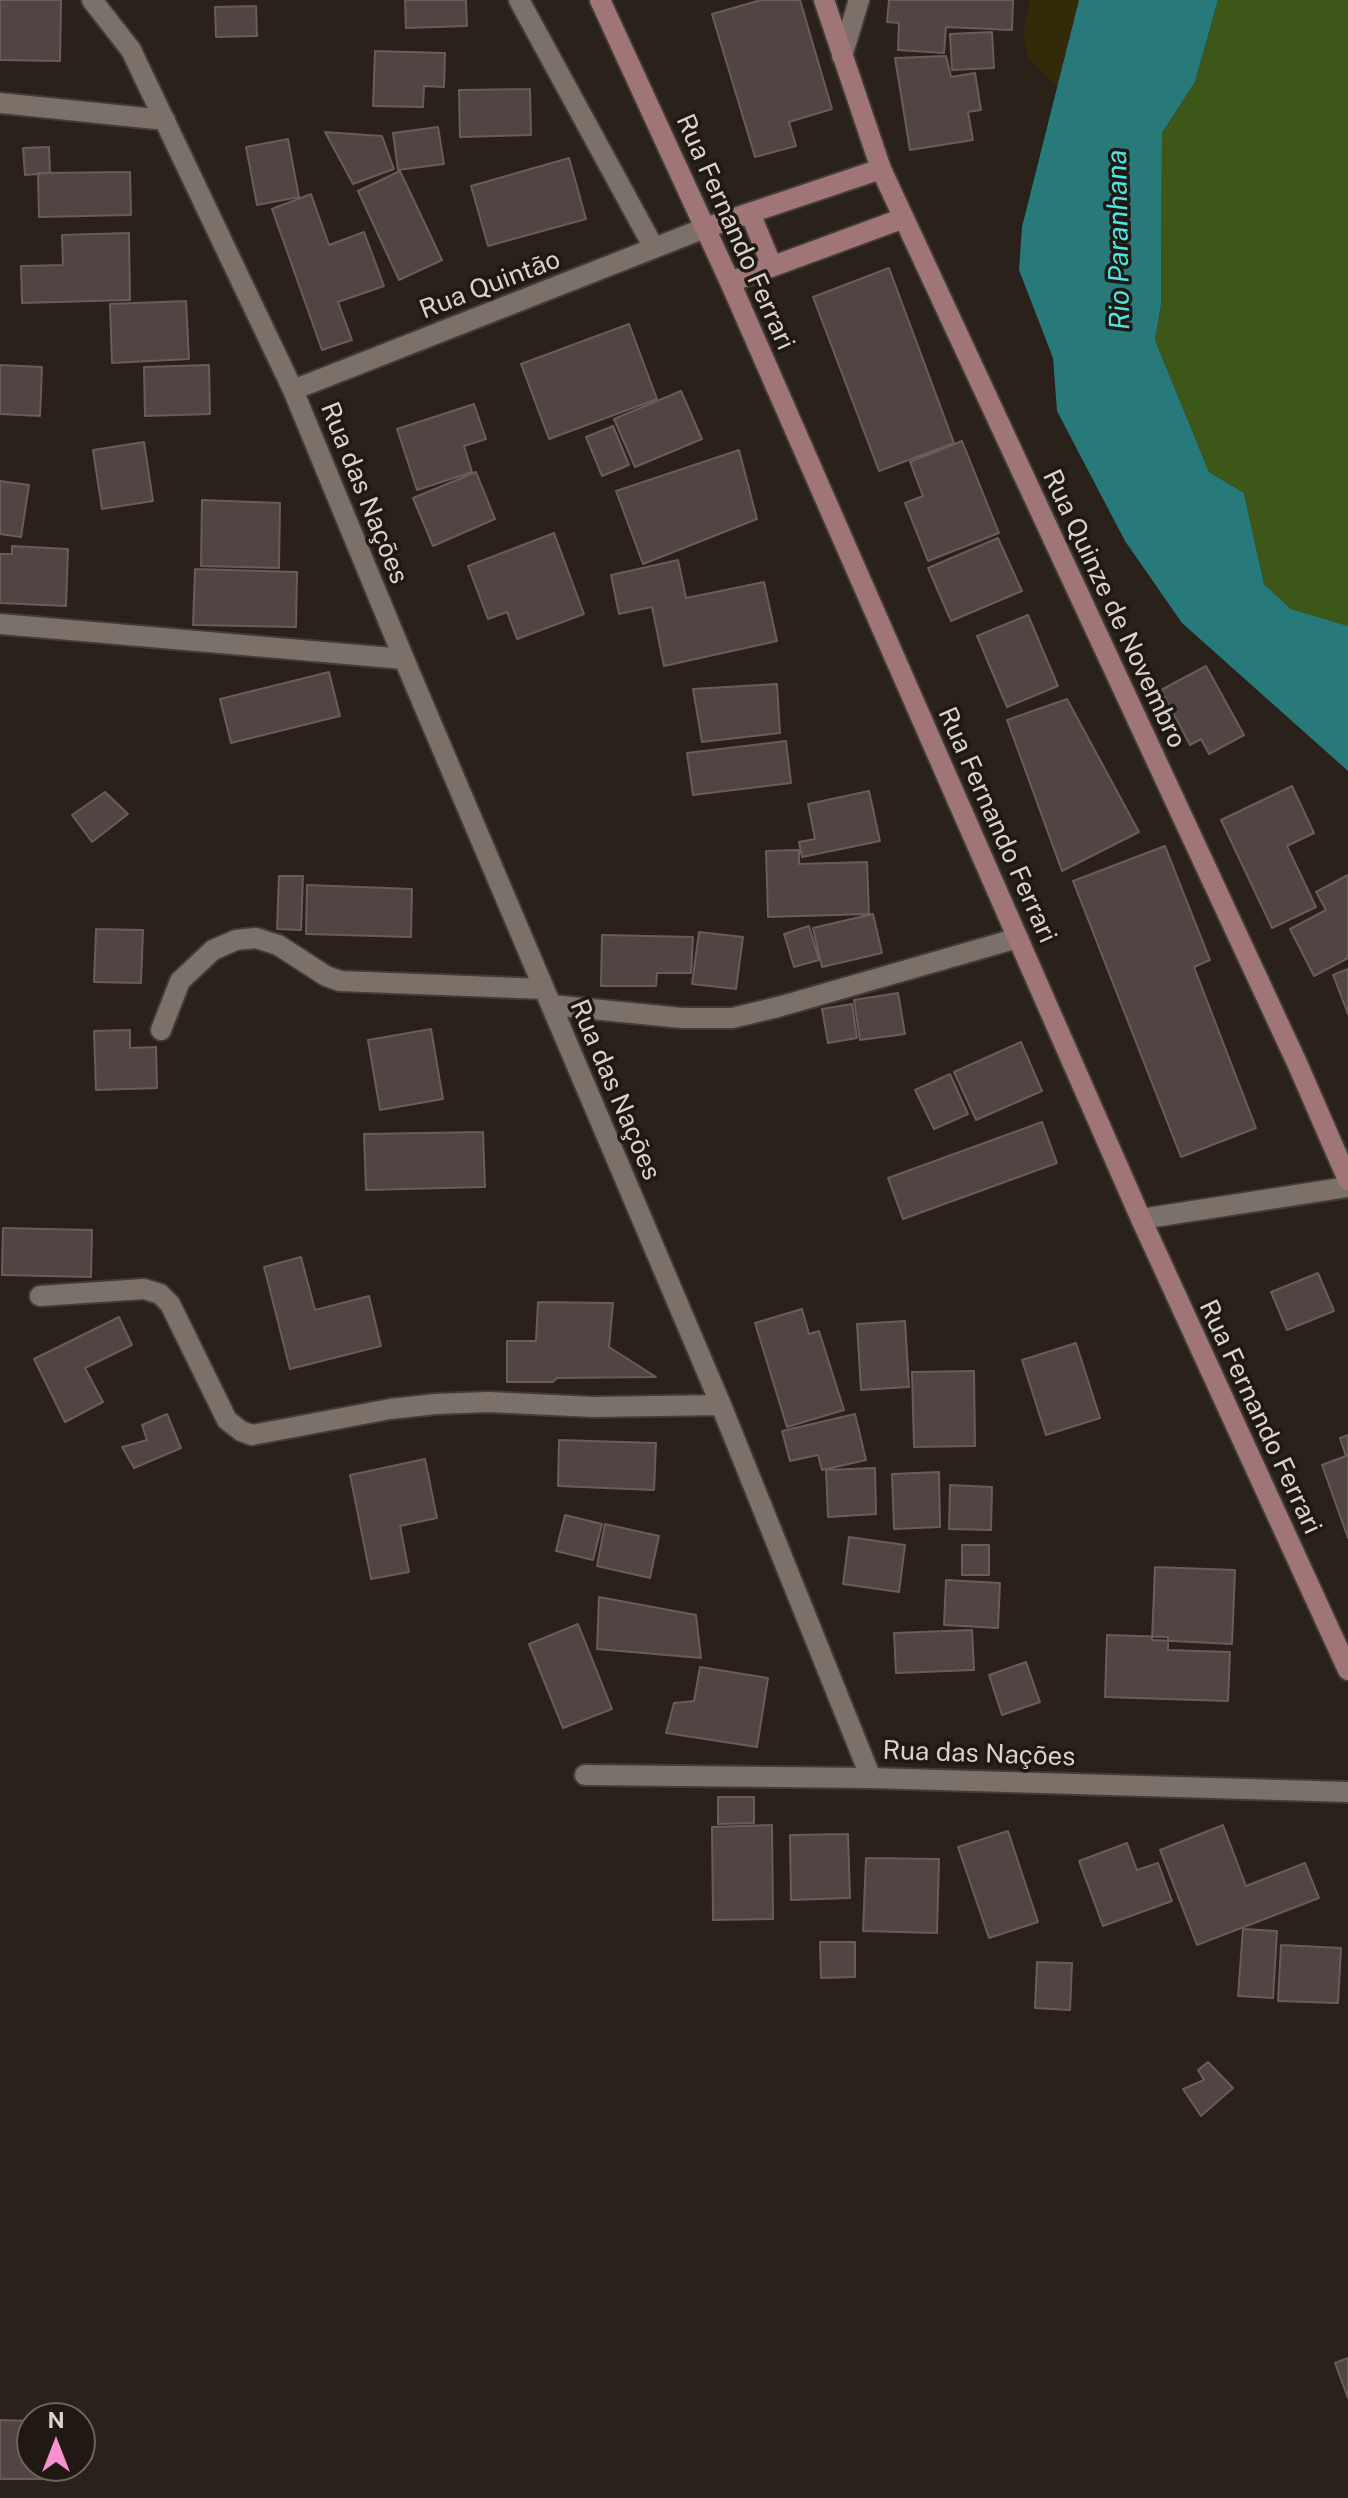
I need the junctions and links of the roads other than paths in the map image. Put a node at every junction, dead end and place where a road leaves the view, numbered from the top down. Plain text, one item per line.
1 (92, 0) edge
2 (519, 0) edge
3 (600, 0) edge
4 (824, 0) edge
5 (859, 0) edge
6 (842, 56) junction
7 (0, 103) edge
8 (165, 120) junction
9 (881, 169) junction
10 (750, 213) junction
11 (904, 218) junction
12 (705, 228) junction
13 (654, 248) junction
14 (772, 266) junction
15 (730, 282) junction
16 (293, 390) junction
17 (0, 624) edge
18 (404, 659) junction
19 (1018, 938) junction
20 (548, 997) junction
21 (161, 1030) dead end
22 (1348, 1180) edge
23 (1348, 1187) edge
24 (1141, 1219) junction
25 (40, 1296) dead end
26 (721, 1405) junction
27 (1348, 1670) edge
28 (585, 1775) dead end
29 (871, 1778) junction
30 (1348, 1792) edge

1 - 8 street, Rua das Nações
2 - 13 street
3 - 12 main road, Rua Fernando Ferrari
4 - 6 main road, Rua Quinze de Novembro
5 - 6 street
6 - 9 main road, Rua Quinze de Novembro
7 - 8 street
8 - 16 street, Rua das Nações
9 - 10 main road
9 - 11 main road, Rua Quinze de Novembro
10 - 12 main road
10 - 14 main road
11 - 14 main road
11 - 22 main road, Rua Quinze de Novembro
12 - 13 street, Rua Quintão
12 - 15 main road, Rua Fernando Ferrari
13 - 16 street, Rua Quintão
14 - 15 main road
15 - 19 main road, Rua Fernando Ferrari
16 - 18 street, Rua das Nações
17 - 18 street
18 - 20 street, Rua das Nações
19 - 20 street
19 - 24 main road, Rua Fernando Ferrari
20 - 21 street
20 - 26 street, Rua das Nações
23 - 24 street
24 - 27 main road, Rua Fernando Ferrari
25 - 26 street
26 - 29 street, Rua das Nações
28 - 29 street
29 - 30 street, Rua das Nações

